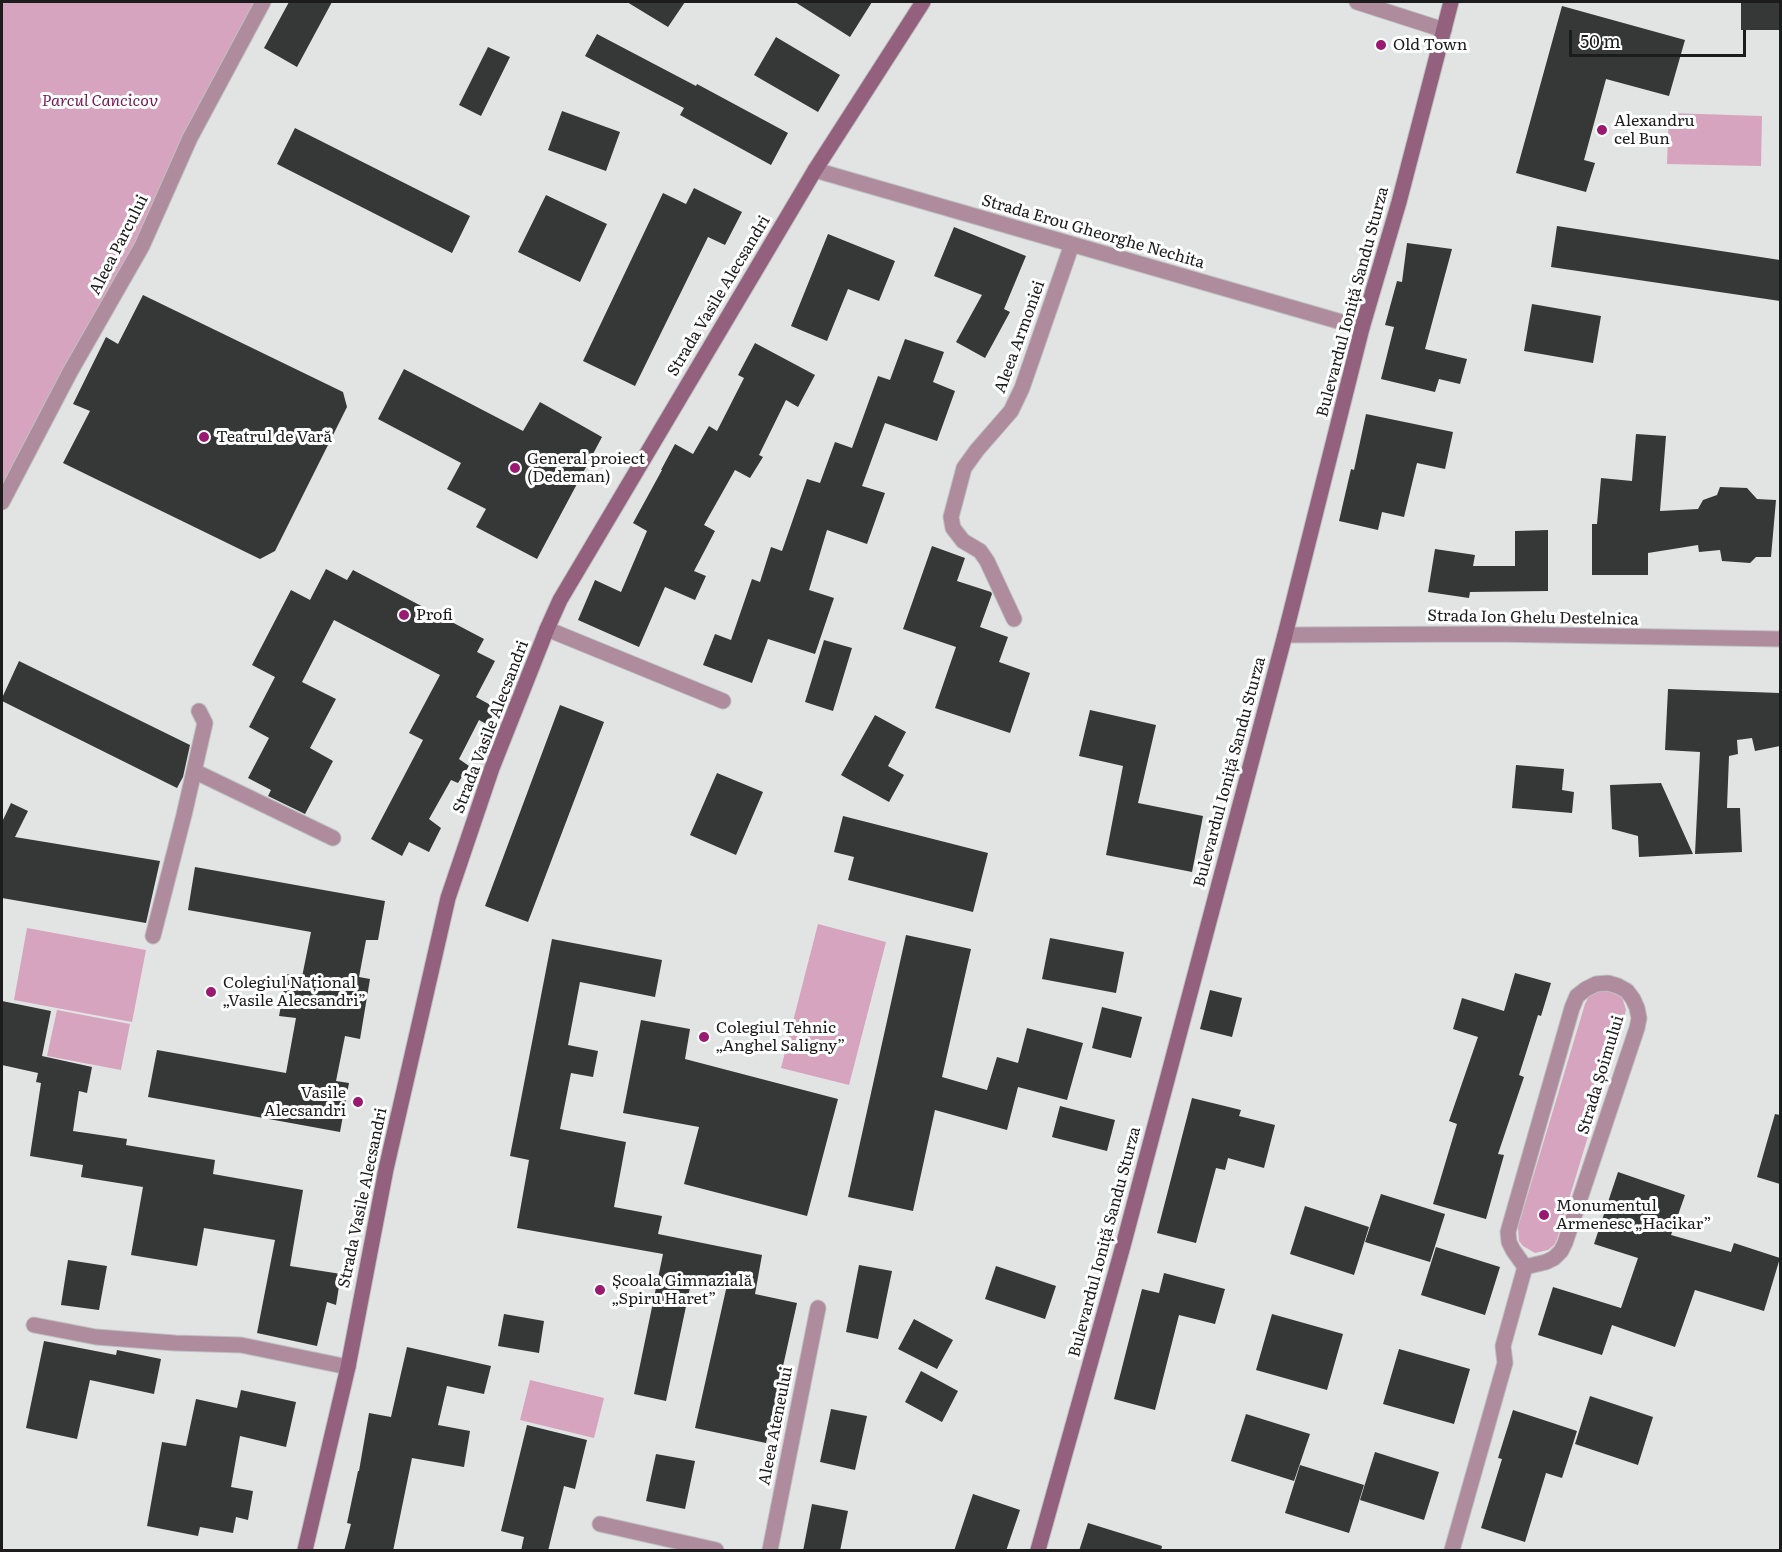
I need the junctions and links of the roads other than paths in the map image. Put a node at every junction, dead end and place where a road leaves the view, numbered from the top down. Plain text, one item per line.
1 (263, 2) edge
2 (923, 2) edge
3 (1356, 2) edge
4 (1451, 2) edge
5 (1444, 30) junction
6 (815, 170) junction
7 (1072, 244) junction
8 (1362, 328) junction
9 (2, 502) edge
10 (1014, 619) dead end
11 (547, 629) junction
12 (1285, 635) junction
13 (1780, 639) edge
14 (723, 701) dead end
15 (199, 711) dead end
16 (194, 771) junction
17 (333, 838) dead end
18 (153, 936) dead end
19 (1525, 1267) junction
20 (818, 1308) dead end
21 (34, 1325) dead end
22 (348, 1366) junction
23 (600, 1524) dead end
24 (305, 1551) edge
25 (716, 1551) edge
26 (770, 1551) edge
27 (1038, 1551) edge
28 (1452, 1551) edge

1 - 9 street, Aleea Parcului
2 - 6 street, Strada Vasile Alecsandri
3 - 5 street
4 - 5 street, Bulevardul Ioniță Sandu Sturza
5 - 8 street, Bulevardul Ioniță Sandu Sturza
6 - 7 street, Strada Erou Gheorghe Nechita
6 - 11 street, Strada Vasile Alecsandri
7 - 8 street, Strada Erou Gheorghe Nechita
7 - 10 street, Aleea Armoniei
8 - 12 street, Bulevardul Ioniță Sandu Sturza
11 - 14 street
11 - 22 street, Strada Vasile Alecsandri
12 - 13 street, Strada Ion Ghelu Destelnica
12 - 27 street, Bulevardul Ioniță Sandu Sturza
15 - 16 street
16 - 17 street
16 - 18 street
19 - 19 street, Strada Șoimului
19 - 28 street
20 - 26 street, Aleea Ateneului
21 - 22 street
22 - 24 street, Strada Vasile Alecsandri
23 - 25 street

